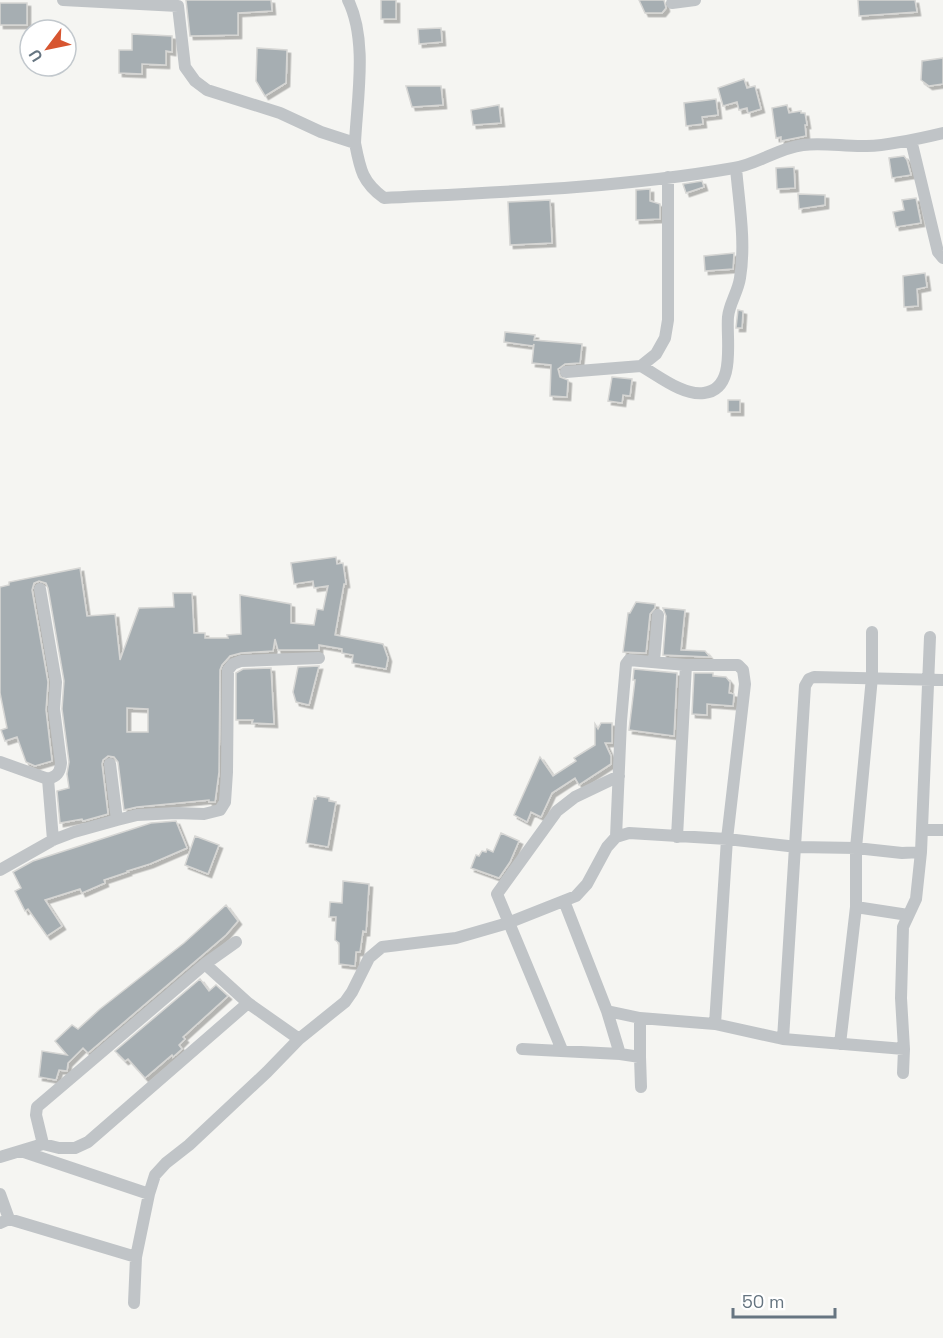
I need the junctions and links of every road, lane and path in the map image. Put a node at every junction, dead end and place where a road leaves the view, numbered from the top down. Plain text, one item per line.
1 (63, 0) edge
2 (348, 0) edge
3 (695, 0) edge
4 (179, 3) edge
5 (672, 3) dead end
6 (943, 134) edge
7 (911, 140) junction
8 (355, 143) junction
9 (736, 168) junction
10 (668, 177) junction
11 (943, 258) edge
12 (641, 366) junction
13 (566, 372) dead end
14 (40, 589) dead end
15 (658, 615) dead end
16 (872, 632) dead end
17 (930, 637) dead end
18 (319, 658) dead end
19 (654, 661) junction
20 (686, 665) junction
21 (872, 677) junction
22 (943, 680) edge
23 (928, 681) junction
24 (0, 762) edge
25 (110, 764) dead end
26 (619, 776) junction
27 (48, 778) junction
28 (117, 820) junction
29 (922, 830) junction
30 (943, 830) edge
31 (616, 837) junction
32 (677, 837) junction
33 (727, 839) junction
34 (53, 840) junction
35 (796, 847) junction
36 (856, 848) junction
37 (921, 852) junction
38 (0, 870) edge
39 (564, 901) junction
40 (856, 907) junction
41 (908, 915) junction
42 (508, 923) junction
43 (236, 942) dead end
44 (205, 964) junction
45 (248, 1003) junction
46 (607, 1011) junction
47 (640, 1018) junction
48 (715, 1024) junction
49 (299, 1039) junction
50 (783, 1039) junction
51 (840, 1044) junction
52 (522, 1049) dead end
53 (904, 1049) junction
54 (562, 1050) junction
55 (620, 1054) junction
56 (640, 1057) junction
57 (903, 1073) dead end
58 (641, 1087) dead end
59 (43, 1144) junction
60 (21, 1151) junction
61 (0, 1157) edge
62 (0, 1194) edge
63 (149, 1194) junction
64 (4, 1221) edge
65 (136, 1257) junction
66 (134, 1303) dead end

1 - 4 street
2 - 8 street
3 - 5 street
4 - 8 street
6 - 7 street
7 - 9 street
7 - 11 street
8 - 10 street
9 - 10 street
9 - 12 street
10 - 12 street
12 - 13 street
14 - 27 street
15 - 19 street
16 - 21 street
17 - 23 street
18 - 28 street
19 - 20 street
19 - 26 street
20 - 32 street
20 - 33 street
21 - 23 street
21 - 35 street
21 - 36 street
22 - 23 street
23 - 29 street
24 - 27 street
25 - 28 street
26 - 31 street
26 - 42 street
27 - 34 street
28 - 34 street
29 - 30 street
29 - 37 street
31 - 32 street
31 - 39 street
32 - 33 street
33 - 35 street
33 - 48 street
34 - 38 street
35 - 36 street
35 - 50 street
36 - 37 street
36 - 40 street
37 - 41 street
39 - 42 street
39 - 46 street
40 - 41 street
40 - 51 street
41 - 53 street
42 - 49 street
42 - 54 street
43 - 44 street
44 - 45 street
44 - 59 street
45 - 49 street
45 - 59 street
46 - 47 street
46 - 55 street
47 - 48 street
47 - 56 street
48 - 50 street
49 - 63 street
50 - 51 street
51 - 53 street
52 - 54 street
53 - 57 street
54 - 55 street
55 - 56 street
56 - 58 street
59 - 60 street
60 - 61 street
60 - 63 street
62 - 64 street
63 - 65 street
64 - 65 street
65 - 66 street

